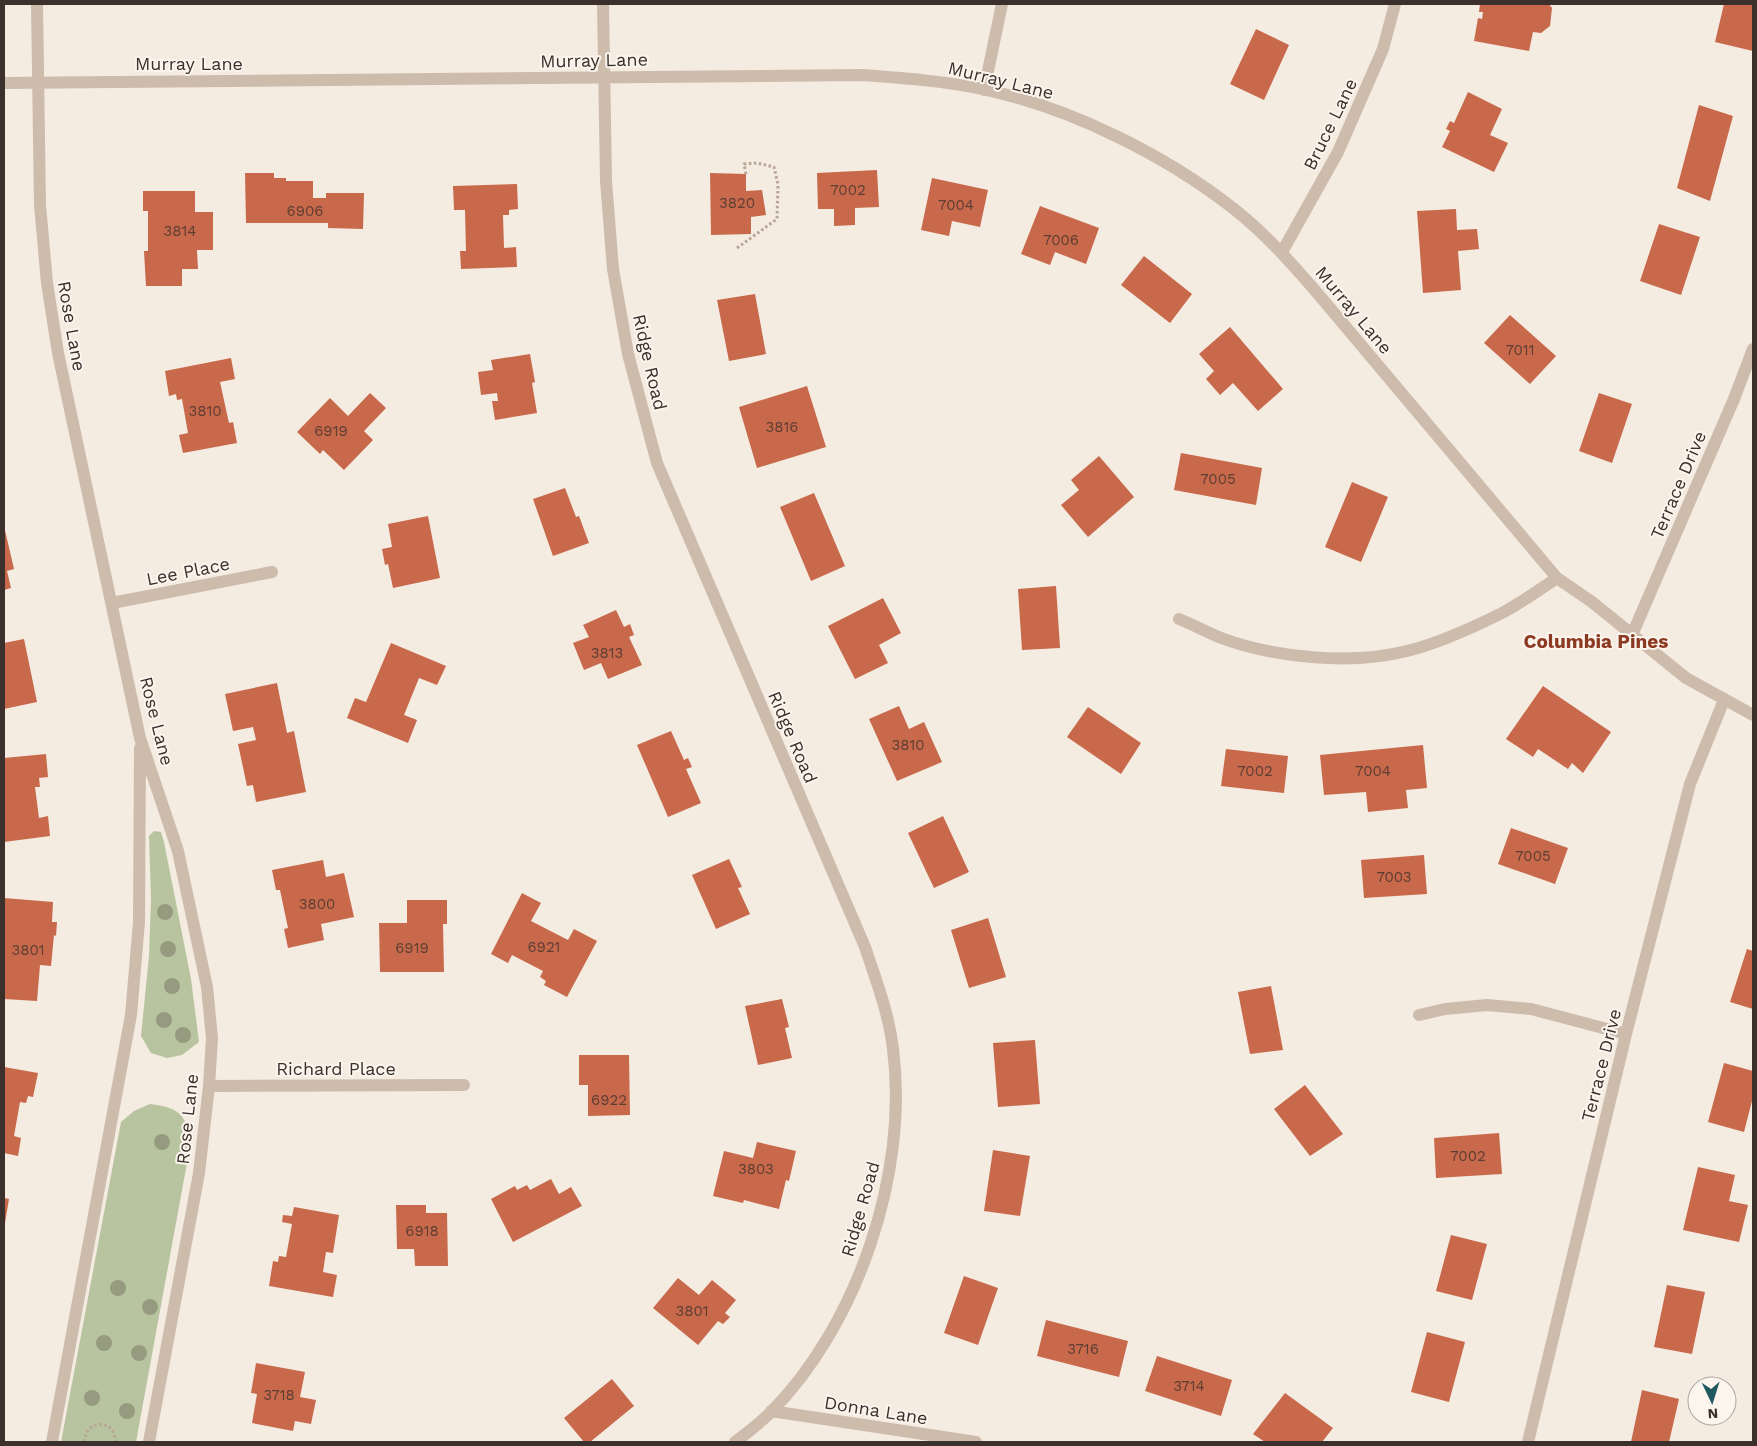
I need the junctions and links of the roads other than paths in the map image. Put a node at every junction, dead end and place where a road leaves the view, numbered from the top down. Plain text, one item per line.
1 (37, 4) edge
2 (603, 4) edge
3 (1002, 4) edge
4 (1395, 4) edge
5 (604, 77) junction
6 (4, 82) edge
7 (38, 82) junction
8 (984, 90) junction
9 (1282, 252) junction
10 (1753, 349) edge
11 (272, 572) dead end
12 (1557, 578) junction
13 (112, 603) junction
14 (1179, 619) dead end
15 (1632, 635) junction
16 (1724, 700) junction
17 (1753, 715) edge
18 (140, 738) junction
19 (1419, 1015) dead end
20 (1626, 1034) junction
21 (464, 1085) dead end
22 (209, 1086) junction
23 (771, 1411) junction
24 (52, 1442) edge
25 (149, 1442) edge
26 (735, 1442) edge
27 (976, 1442) edge
28 (1528, 1442) edge

1 - 7 street, Rose Lane
2 - 5 street, Ridge Road
3 - 8 street
4 - 9 street, Bruce Lane
5 - 7 street, Murray Lane
5 - 8 street, Murray Lane
5 - 23 street, Ridge Road
6 - 7 street, Murray Lane
7 - 13 street, Rose Lane
8 - 9 street, Murray Lane
9 - 12 street, Murray Lane
10 - 15 street, Terrace Drive
11 - 13 street, Lee Place
12 - 14 street
12 - 15 street, Murray Lane
13 - 18 street, Rose Lane
15 - 16 street, Murray Lane
16 - 17 street, Murray Lane
16 - 20 street, Terrace Drive
18 - 22 street, Rose Lane
18 - 24 street
19 - 20 street
20 - 28 street, Terrace Drive
21 - 22 street, Richard Place
22 - 25 street, Rose Lane
23 - 26 street, Ridge Road
23 - 27 street, Donna Lane

